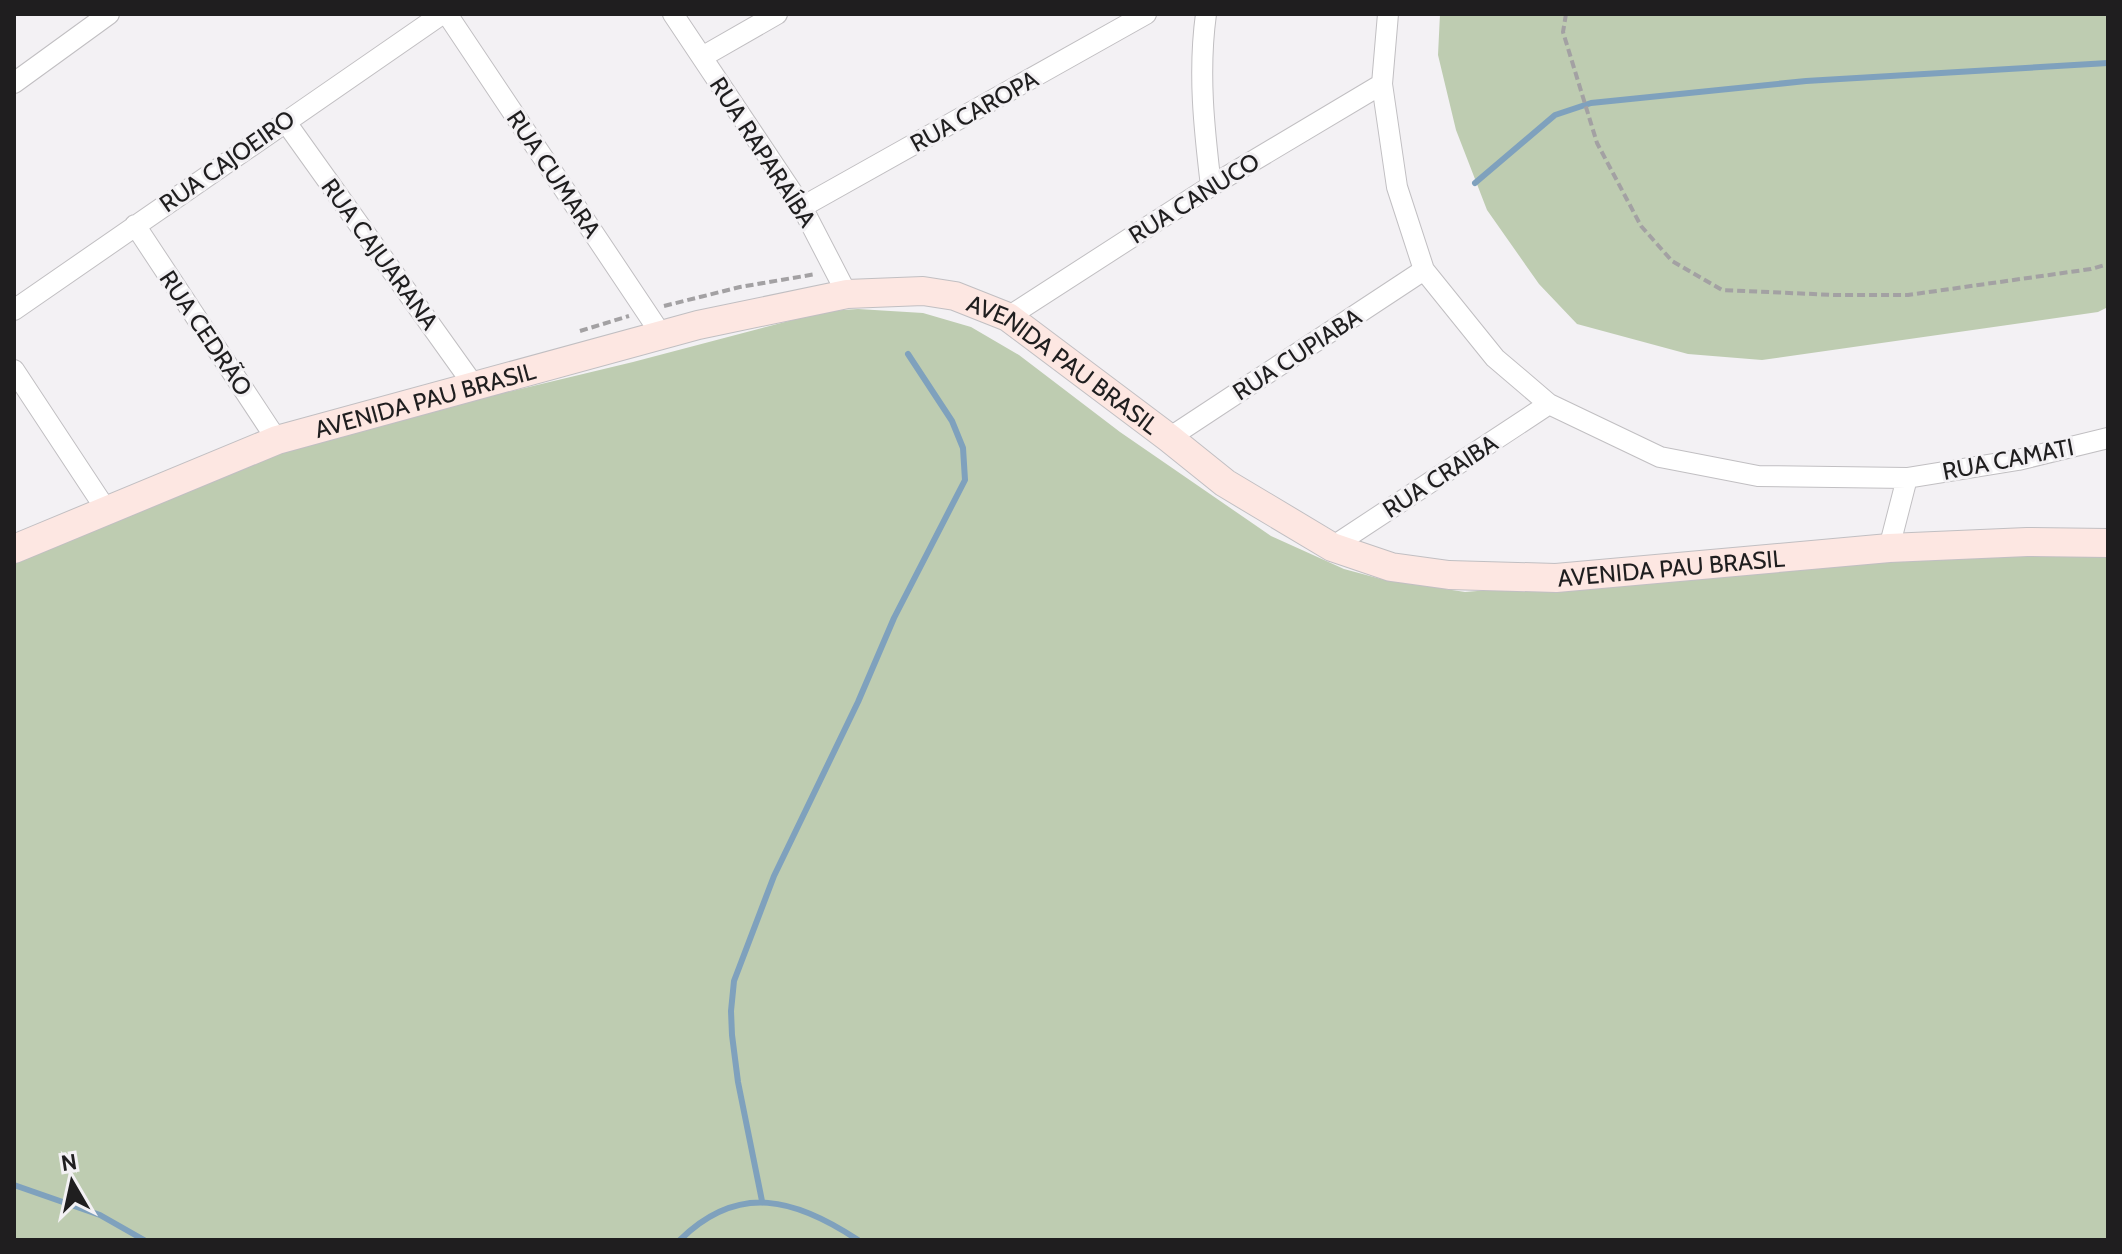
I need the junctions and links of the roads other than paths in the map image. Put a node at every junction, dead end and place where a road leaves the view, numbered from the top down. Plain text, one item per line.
1 (109, 14) edge
2 (444, 14) edge
3 (673, 14) edge
4 (777, 14) edge
5 (1146, 14) edge
6 (1206, 14) edge
7 (1388, 14) edge
8 (702, 57) junction
9 (14, 83) edge
10 (1382, 84) junction
11 (285, 121) junction
12 (1211, 186) junction
13 (802, 207) junction
14 (135, 225) junction
15 (1424, 270) junction
16 (841, 282) junction
17 (14, 310) edge
18 (1008, 317) junction
19 (654, 323) junction
20 (14, 370) edge
21 (475, 387) junction
22 (1549, 404) junction
23 (1169, 438) junction
24 (2108, 438) edge
25 (277, 440) junction
26 (1907, 478) junction
27 (107, 511) junction
28 (2108, 543) edge
29 (1332, 547) junction
30 (1889, 548) junction
31 (14, 549) edge

1 - 9 street
2 - 11 street, RUA CAJOEIRO
2 - 19 street, RUA CUMARA
3 - 8 street, RUA RAPARAÍBA
4 - 8 street
5 - 13 street, RUA CAROPA
6 - 12 street
7 - 10 street
8 - 13 street, RUA RAPARAÍBA
10 - 12 street, RUA CANUCO
10 - 15 street
11 - 14 street, RUA CAJOEIRO
11 - 21 street, RUA CAJUARANA
12 - 18 street, RUA CANUCO
13 - 16 street, RUA RAPARAÍBA
14 - 17 street, RUA CAJOEIRO
14 - 25 street, RUA CEDRÃO
15 - 22 street, RUA CAMATI
15 - 23 street, RUA CUPIABA
16 - 18 main road, AVENIDA PAU BRASIL
16 - 19 main road, AVENIDA PAU BRASIL
18 - 23 main road, AVENIDA PAU BRASIL
19 - 21 main road, AVENIDA PAU BRASIL
20 - 27 street
21 - 25 main road, AVENIDA PAU BRASIL
22 - 26 street, RUA CAMATI
22 - 29 street, RUA CRAIBA
23 - 29 main road, AVENIDA PAU BRASIL
24 - 26 street, RUA CAMATI
25 - 27 main road, AVENIDA PAU BRASIL
26 - 30 street
27 - 31 main road, AVENIDA PAU BRASIL
28 - 30 main road, AVENIDA PAU BRASIL
29 - 30 main road, AVENIDA PAU BRASIL

